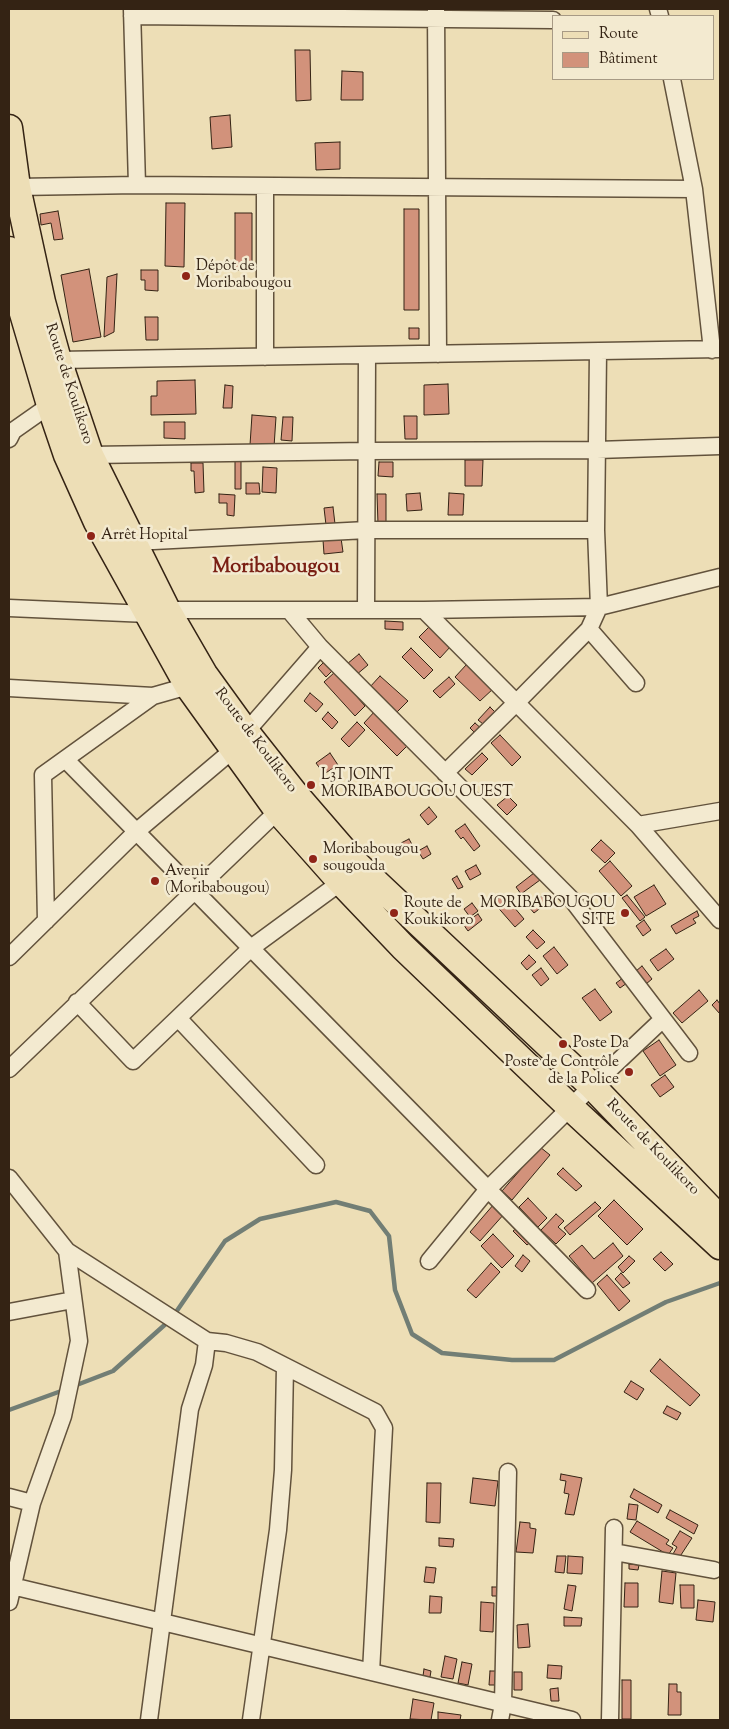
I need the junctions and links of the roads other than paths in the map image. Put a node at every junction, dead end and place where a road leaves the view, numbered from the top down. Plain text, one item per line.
1 (132, 12) edge
2 (436, 14) edge
3 (552, 20) edge
4 (672, 80) edge
5 (9, 128) edge
6 (137, 185) junction
7 (265, 186) junction
8 (436, 187) junction
9 (16, 188) junction
10 (694, 189) junction
11 (9, 250) edge
12 (716, 350) edge
13 (598, 352) junction
14 (438, 354) junction
15 (367, 356) junction
16 (265, 357) junction
17 (58, 360) junction
18 (50, 405) junction
19 (9, 439) edge
20 (720, 446) edge
21 (367, 450) junction
22 (597, 450) junction
23 (90, 455) junction
24 (366, 530) junction
25 (596, 530) junction
26 (134, 542) junction
27 (720, 577) edge
28 (599, 607) junction
29 (9, 608) edge
30 (288, 610) junction
31 (366, 610) junction
32 (424, 610) junction
33 (157, 612) junction
34 (589, 629) junction
35 (320, 647) junction
36 (636, 682) dead end
37 (188, 686) junction
38 (9, 688) edge
39 (153, 696) junction
40 (516, 703) junction
41 (240, 741) junction
42 (66, 760) junction
43 (445, 773) junction
44 (286, 803) junction
45 (720, 811) edge
46 (638, 825) junction
47 (137, 831) junction
48 (341, 882) junction
49 (194, 890) junction
50 (46, 920) junction
51 (720, 920) edge
52 (251, 948) junction
53 (9, 957) edge
54 (78, 1002) junction
55 (178, 1018) junction
56 (663, 1020) junction
57 (689, 1053) dead end
58 (9, 1067) edge
59 (592, 1086) junction
60 (570, 1108) junction
61 (316, 1164) dead end
62 (9, 1178) edge
63 (488, 1189) junction
64 (717, 1234) edge
65 (66, 1251) junction
66 (428, 1261) dead end
67 (587, 1290) dead end
68 (73, 1300) junction
69 (9, 1312) edge
70 (207, 1341) junction
71 (285, 1367) junction
72 (508, 1472) dead end
73 (9, 1497) edge
74 (32, 1503) junction
75 (614, 1528) dead end
76 (614, 1552) junction
77 (714, 1570) dead end
78 (10, 1594) edge
79 (162, 1622) junction
80 (262, 1646) junction
81 (371, 1672) junction
82 (503, 1704) junction
83 (149, 1720) edge
84 (251, 1720) edge
85 (500, 1720) edge
86 (572, 1720) edge
87 (610, 1720) edge

1 - 2 street
1 - 6 street
2 - 3 street
2 - 8 street
4 - 10 street
5 - 9 main road, Route de Koulikoro
6 - 7 street
6 - 9 street
7 - 8 street
7 - 16 street
8 - 10 street
8 - 14 street
9 - 17 main road, Route de Koulikoro
10 - 12 street
11 - 18 main road, Route de Koulikoro
12 - 13 street
13 - 14 street
13 - 22 street
14 - 15 street
15 - 16 street
15 - 21 street
16 - 17 street
17 - 23 main road, Route de Koulikoro
18 - 19 street
18 - 33 main road, Route de Koulikoro
20 - 22 street
21 - 22 street
21 - 23 street
21 - 24 street
22 - 25 street
23 - 26 main road, Route de Koulikoro
24 - 25 street
24 - 26 street
24 - 31 street
25 - 28 street
26 - 33 main road, Route de Koulikoro
27 - 28 street
28 - 32 street
28 - 34 street
29 - 33 street
30 - 31 street
30 - 33 street
30 - 35 street
31 - 32 street
32 - 40 street
33 - 37 main road, Route de Koulikoro
33 - 41 main road, Route de Koulikoro
34 - 36 street
34 - 40 street
35 - 41 street
35 - 43 street
37 - 39 street
37 - 41 main road, Route de Koulikoro
38 - 39 street
39 - 42 street
40 - 43 street
40 - 46 street
41 - 44 main road, Route de Koulikoro
41 - 47 street
42 - 47 street
42 - 50 street
43 - 56 street
44 - 48 main road, Route de Koulikoro
44 - 49 street
44 - 59 main road, Route de Koulikoro
45 - 46 street
46 - 51 street
47 - 49 street
47 - 50 street
48 - 52 street
48 - 60 main road, Route de Koulikoro
49 - 52 street
49 - 54 street
50 - 53 street
52 - 55 street
52 - 63 street
54 - 55 street
54 - 58 street
55 - 61 street
56 - 57 street
56 - 59 street
59 - 60 street
59 - 64 main road, Route de Koulikoro
60 - 63 street
60 - 64 main road, Route de Koulikoro
62 - 65 street
63 - 66 street
63 - 67 street
65 - 68 street
65 - 70 street
68 - 69 street
68 - 74 street
70 - 71 street
70 - 79 street
71 - 80 street
71 - 81 street
72 - 82 street
73 - 74 street
74 - 78 street
75 - 76 street
76 - 77 street
76 - 87 street
78 - 79 street
79 - 80 street
79 - 83 street
80 - 81 street
80 - 84 street
81 - 82 street
82 - 85 street
82 - 86 street

